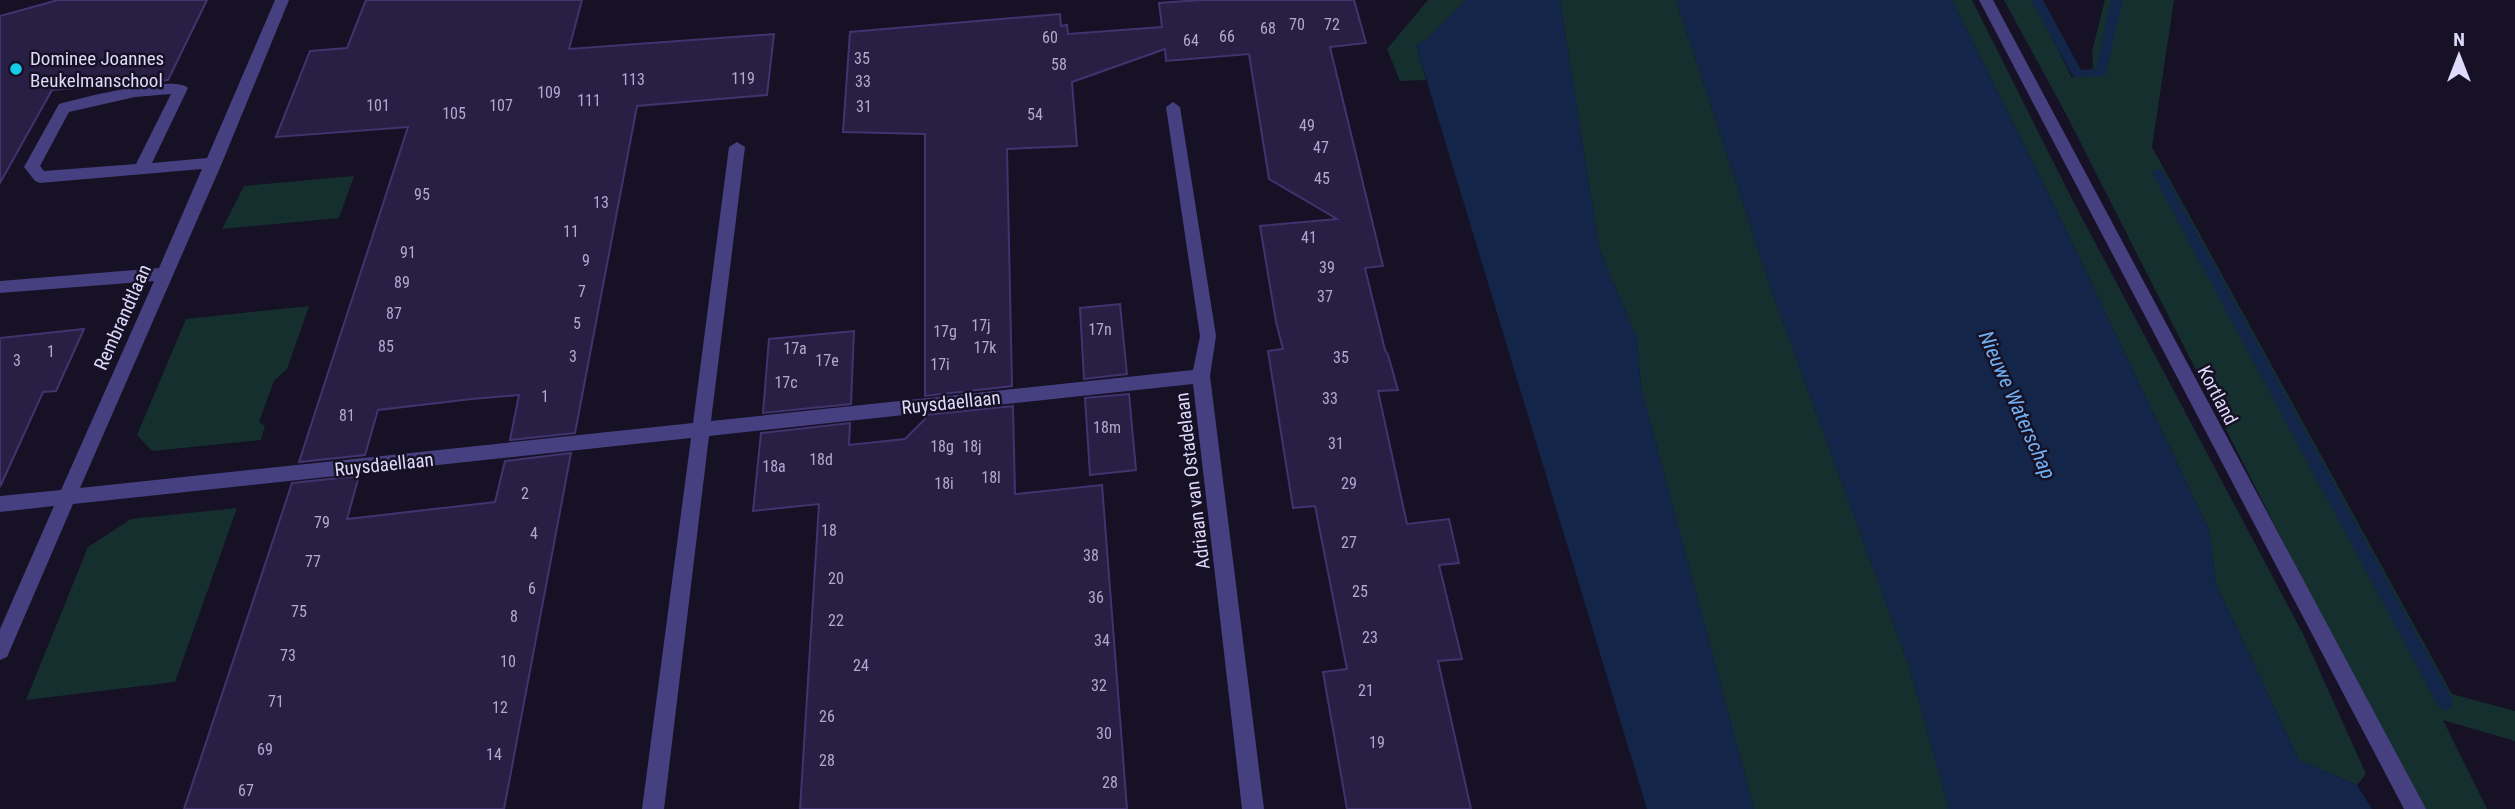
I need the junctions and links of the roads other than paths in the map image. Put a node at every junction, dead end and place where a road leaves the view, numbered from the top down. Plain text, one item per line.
1 (282, 0) edge
2 (1986, 0) edge
3 (1173, 107) dead end
4 (737, 147) dead end
5 (214, 163) junction
6 (141, 169) junction
7 (163, 274) junction
8 (0, 286) edge
9 (1201, 376) junction
10 (701, 429) junction
11 (66, 498) junction
12 (0, 504) edge
13 (0, 651) edge
14 (653, 809) edge
15 (1253, 809) edge
16 (2415, 809) edge

1 - 5 street, Rembrandtlaan
2 - 16 street, Kortland
3 - 9 street, Adriaan van Ostadelaan
4 - 10 street
5 - 6 street
5 - 7 street, Rembrandtlaan
6 - 6 street
7 - 8 street
7 - 11 street, Rembrandtlaan
9 - 10 street, Ruysdaellaan
9 - 15 street, Adriaan van Ostadelaan
10 - 11 street, Ruysdaellaan
10 - 14 street
11 - 12 street, Ruysdaellaan
11 - 13 street, Rembrandtlaan

